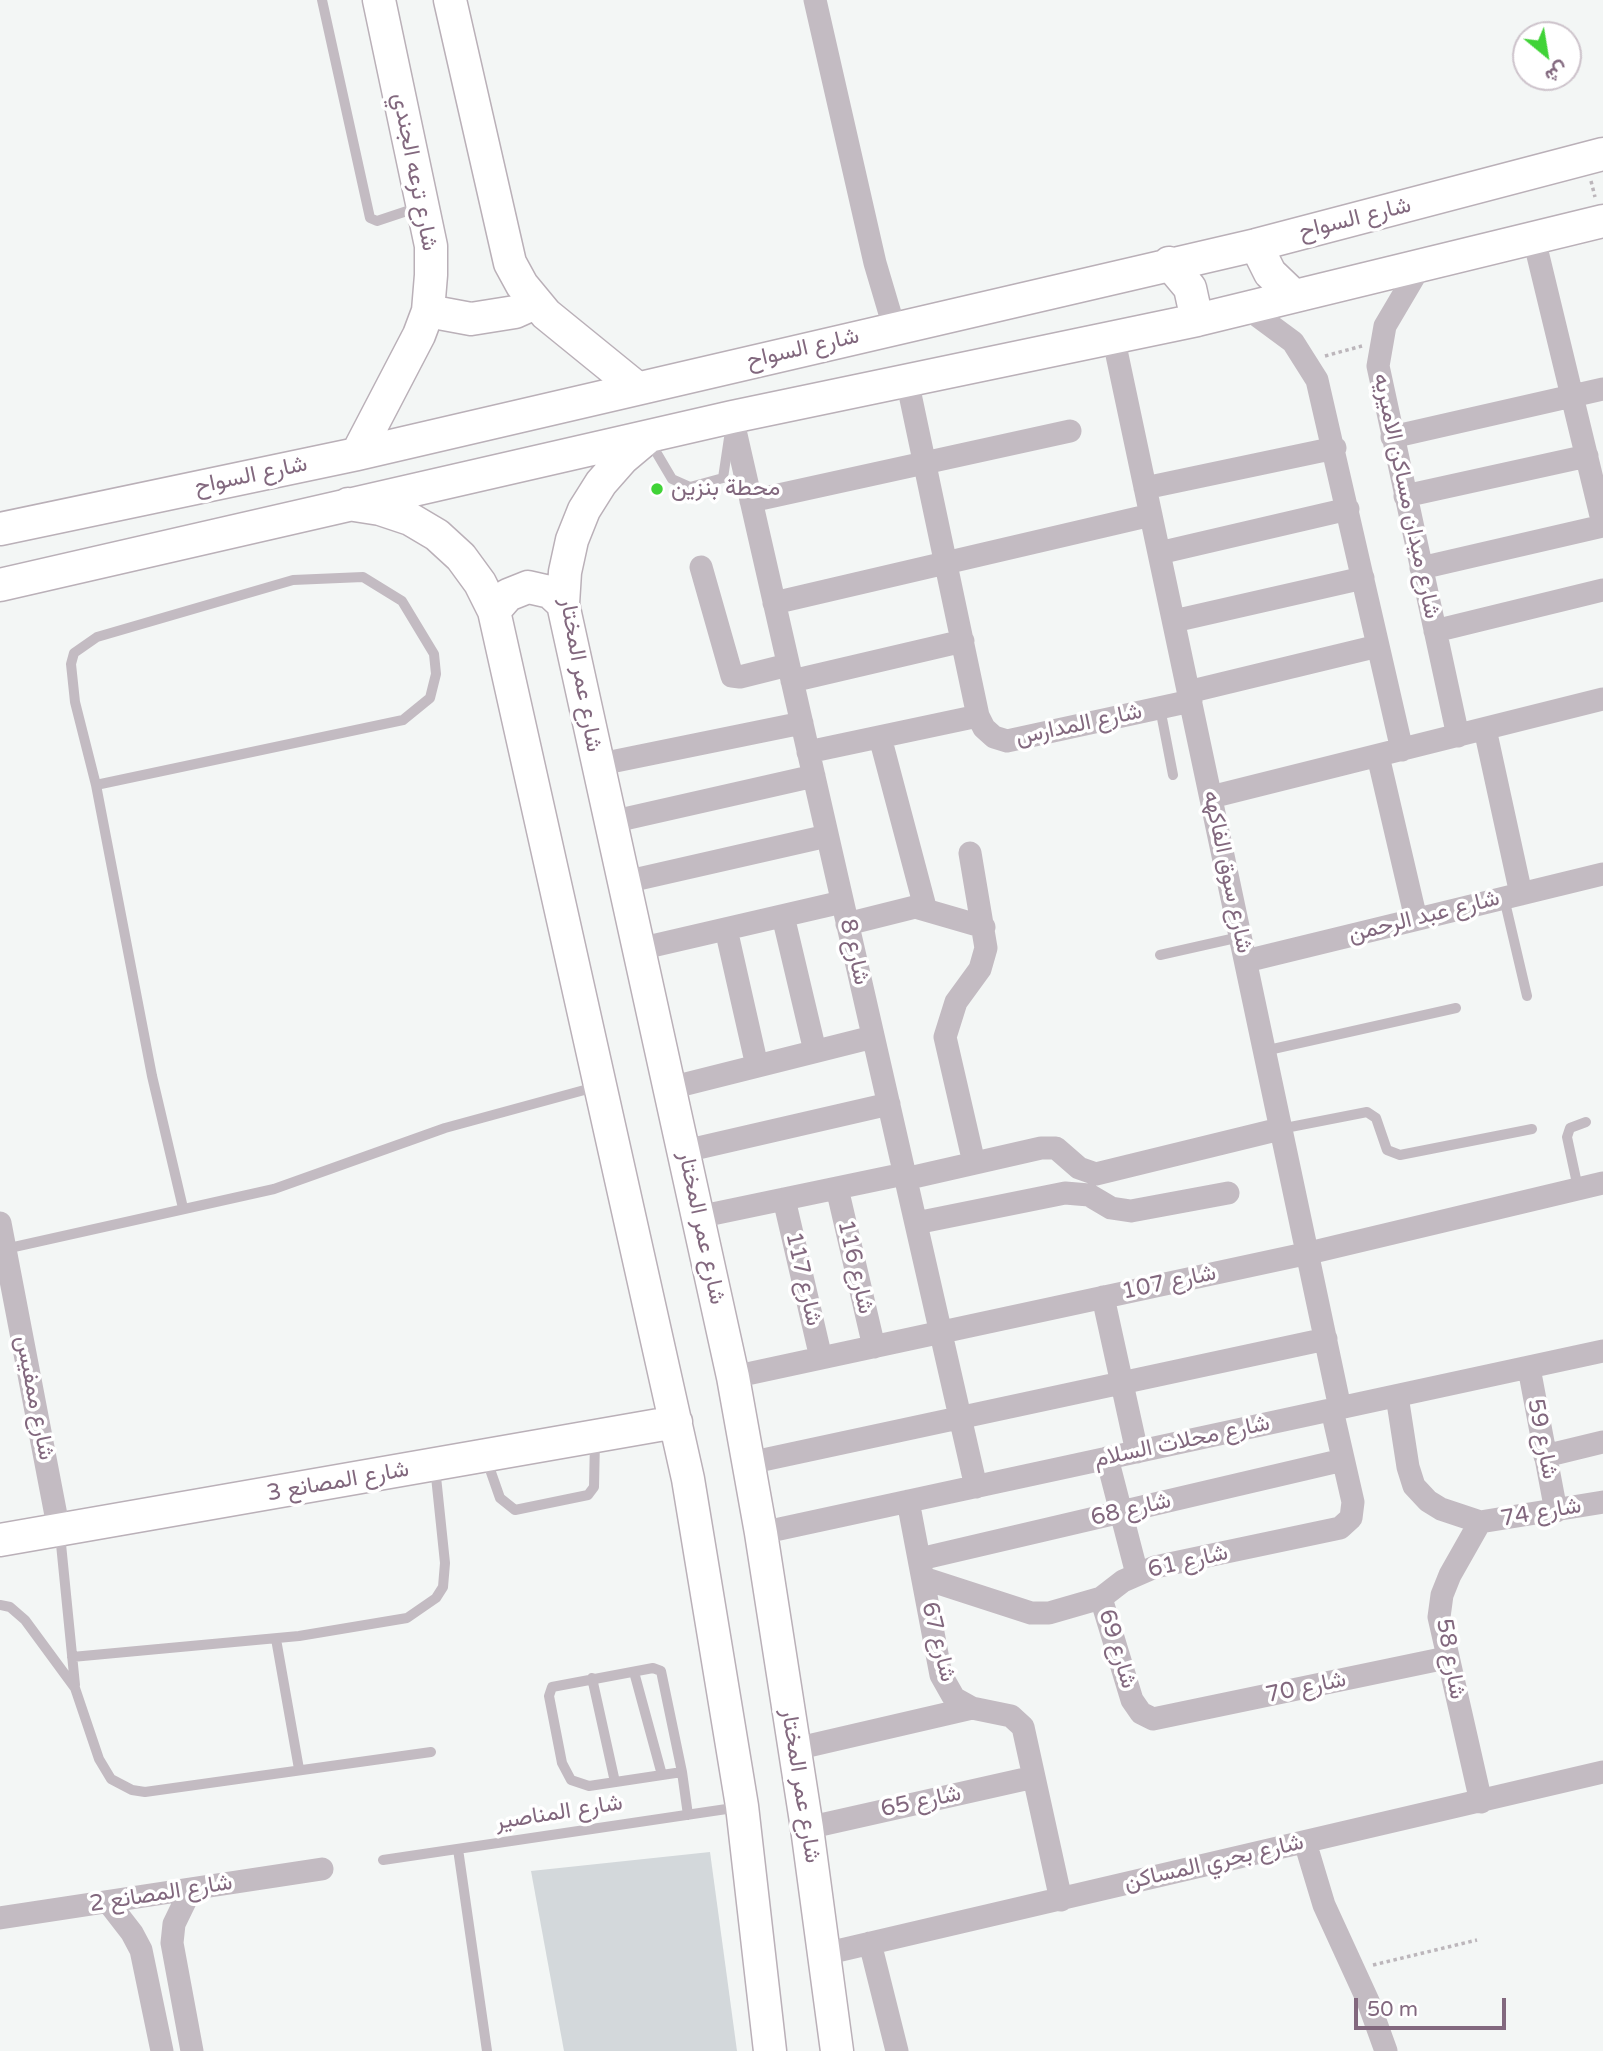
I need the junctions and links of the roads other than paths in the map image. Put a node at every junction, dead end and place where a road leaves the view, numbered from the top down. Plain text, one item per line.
1 (322, 0) edge
2 (379, 0) edge
3 (450, 0) edge
4 (815, 0) edge
5 (1594, 156) edge
6 (422, 206) junction
7 (1603, 222) edge
8 (1534, 239) junction
9 (1256, 244) junction
10 (1169, 263) junction
11 (1421, 265) junction
12 (1293, 295) junction
13 (535, 303) junction
14 (1247, 308) junction
15 (428, 311) junction
16 (1197, 320) junction
17 (894, 327) junction
18 (1113, 337) junction
19 (907, 380) junction
20 (637, 388) junction
21 (1603, 389) edge
22 (1573, 396) junction
23 (732, 417) junction
24 (1070, 431) dead end
25 (648, 437) junction
26 (1392, 437) junction
27 (1335, 448) junction
28 (356, 454) junction
29 (1587, 456) junction
30 (925, 463) junction
31 (1145, 488) junction
32 (1405, 496) junction
33 (751, 501) junction
34 (348, 504) junction
35 (1348, 509) junction
36 (1151, 514) junction
37 (1603, 525) edge
38 (0, 529) edge
39 (1159, 553) junction
40 (947, 562) junction
41 (701, 566) dead end
42 (1421, 568) junction
43 (1363, 578) junction
44 (0, 585) edge
45 (1603, 590) edge
46 (774, 603) junction
47 (563, 604) junction
48 (494, 611) junction
49 (1174, 621) junction
50 (1435, 631) junction
51 (963, 641) junction
52 (1378, 646) junction
53 (790, 673) junction
54 (1190, 696) junction
55 (1603, 699) edge
56 (1160, 708) junction
57 (978, 716) junction
58 (802, 723) junction
59 (1485, 729) junction
60 (1458, 736) junction
61 (880, 737) junction
62 (1402, 750) junction
63 (808, 752) junction
64 (1378, 755) junction
65 (596, 765) junction
66 (1173, 775) dead end
67 (814, 776) junction
68 (96, 785) junction
69 (1211, 797) junction
70 (611, 822) junction
71 (827, 836) junction
72 (970, 853) dead end
73 (1603, 874) edge
74 (625, 882) junction
75 (1513, 896) junction
76 (925, 907) junction
77 (845, 913) junction
78 (783, 916) junction
79 (1416, 919) junction
80 (984, 927) junction
81 (726, 929) junction
82 (1240, 937) junction
83 (639, 949) junction
84 (1160, 955) dead end
85 (1246, 961) junction
86 (1527, 996) dead end
87 (1456, 1008) dead end
88 (873, 1037) junction
89 (816, 1051) junction
90 (1264, 1051) junction
91 (757, 1066) junction
92 (600, 1086) junction
93 (670, 1088) junction
94 (889, 1104) junction
95 (1586, 1122) dead end
96 (1280, 1129) junction
97 (1532, 1129) dead end
98 (685, 1151) junction
99 (974, 1163) junction
100 (905, 1176) junction
101 (1603, 1183) edge
102 (837, 1188) junction
103 (1578, 1188) junction
104 (1228, 1193) dead end
105 (784, 1199) junction
106 (183, 1208) junction
107 (698, 1217) junction
108 (0, 1223) edge
109 (916, 1223) junction
110 (5, 1249) junction
111 (1310, 1252) junction
112 (1103, 1297) junction
113 (941, 1332) junction
114 (1325, 1339) junction
115 (874, 1347) junction
116 (1603, 1351) edge
117 (821, 1359) junction
118 (1529, 1368) junction
119 (733, 1377) junction
120 (1122, 1383) junction
121 (1396, 1396) junction
122 (1336, 1409) junction
123 (960, 1418) junction
124 (676, 1422) junction
125 (595, 1437) junction
126 (1603, 1442) edge
127 (1136, 1452) junction
128 (485, 1456) junction
129 (1545, 1456) junction
130 (1107, 1458) junction
131 (1343, 1460) junction
132 (749, 1463) junction
133 (435, 1465) junction
134 (976, 1486) junction
135 (908, 1501) junction
136 (1603, 1502) edge
137 (1556, 1511) junction
138 (1119, 1513) junction
139 (1480, 1522) junction
140 (60, 1531) junction
141 (761, 1533) junction
142 (0, 1541) edge
143 (921, 1568) junction
144 (1137, 1574) junction
145 (1101, 1598) junction
146 (0, 1605) edge
147 (276, 1639) junction
148 (72, 1657) junction
149 (1446, 1658) junction
150 (634, 1672) junction
151 (592, 1678) junction
152 (75, 1688) junction
153 (972, 1708) junction
154 (1166, 1718) joint
155 (795, 1749) junction
156 (431, 1752) dead end
157 (299, 1769) junction
158 (682, 1772) junction
159 (1603, 1772) edge
160 (662, 1775) junction
161 (1034, 1777) junction
162 (615, 1782) junction
163 (1481, 1802) junction
164 (742, 1807) junction
165 (688, 1815) junction
166 (807, 1828) junction
167 (1305, 1842) junction
168 (458, 1849) junction
169 (383, 1860) dead end
170 (322, 1869) dead end
171 (191, 1889) junction
172 (1061, 1900) junction
173 (108, 1902) junction
174 (0, 1918) edge
175 (870, 1943) junction
176 (824, 1954) junction
177 (162, 2051) edge
178 (192, 2051) edge
179 (487, 2051) edge
180 (770, 2051) edge
181 (837, 2051) edge
182 (897, 2051) edge
183 (1386, 2051) edge

1 - 6 lane
2 - 6 main road, شارع ترعه الجندي
3 - 13 main road
4 - 17 street
5 - 9 main road, شارع السواح
6 - 15 main road, شارع ترعه الجندي
7 - 8 main road, شارع السواح
8 - 11 main road, شارع السواح
8 - 22 street
9 - 10 main road, شارع السواح
9 - 12 main road
10 - 16 main road
10 - 17 main road, شارع السواح
11 - 12 main road, شارع السواح
11 - 26 street, شارع ميدان مساكن الاميريه
12 - 14 main road, شارع السواح
13 - 15 main road
13 - 20 main road
14 - 16 main road, شارع السواح
14 - 27 street
15 - 28 main road, شارع ترعه الجندي
16 - 18 main road, شارع السواح
17 - 20 main road, شارع السواح
18 - 19 main road, شارع السواح
18 - 31 street, شارع سوق الفاكهه
19 - 23 main road, شارع السواح
19 - 30 street
20 - 28 main road, شارع السواح
21 - 22 street
22 - 26 street
22 - 29 street
23 - 25 main road, شارع السواح
23 - 25 lane
23 - 33 street, شارع 8
24 - 30 street
25 - 34 main road, شارع السواح
25 - 47 main road, شارع عمر المختار
26 - 32 street, شارع ميدان مساكن الاميريه
27 - 31 street
27 - 35 street
28 - 38 main road, شارع السواح
29 - 32 street
29 - 37 street
30 - 33 street
30 - 40 street
31 - 36 street, شارع سوق الفاكهه
32 - 42 street, شارع ميدان مساكن الاميريه
33 - 46 street, شارع 8
34 - 44 main road, شارع السواح
34 - 48 main road
35 - 39 street
35 - 43 street
36 - 39 street, شارع سوق الفاكهه
36 - 40 street
37 - 42 street
39 - 49 street, شارع سوق الفاكهه
40 - 46 street
40 - 51 street
41 - 53 street
42 - 50 street, شارع ميدان مساكن الاميريه
43 - 49 street
43 - 52 street
45 - 50 street
46 - 53 street, شارع 8
47 - 48 main road
47 - 65 main road, شارع عمر المختار
48 - 92 main road
49 - 54 street, شارع سوق الفاكهه
50 - 60 street, شارع ميدان مساكن الاميريه
51 - 53 street
51 - 57 street
52 - 54 street, شارع المدارس
52 - 62 street
53 - 58 street, شارع 8
54 - 56 street, شارع المدارس
54 - 69 street, شارع سوق الفاكهه
55 - 59 street
56 - 57 street, شارع المدارس
56 - 66 lane
57 - 61 street
58 - 63 street, شارع 8
58 - 65 street
59 - 60 street
59 - 75 street
60 - 62 street
61 - 63 street
61 - 76 street
62 - 64 street
63 - 67 street, شارع 8
64 - 69 street
64 - 79 street
65 - 70 main road, شارع عمر المختار
67 - 70 street
67 - 71 street, شارع 8
68 - 68 lane
68 - 106 lane
69 - 82 street, شارع سوق الفاكهه
70 - 74 main road, شارع عمر المختار
71 - 74 street
71 - 77 street, شارع 8
72 - 80 street
73 - 75 street, شارع عبد الرحمن
74 - 83 main road, شارع عمر المختار
75 - 79 street, شارع عبد الرحمن
75 - 86 lane
76 - 77 street
76 - 80 street
77 - 78 street
77 - 88 street, شارع 8
78 - 81 street
78 - 89 street
79 - 85 street, شارع عبد الرحمن
80 - 99 street
81 - 83 street
81 - 91 street
82 - 84 lane
82 - 85 street, شارع سوق الفاكهه
83 - 93 main road, شارع عمر المختار
85 - 90 street, شارع سوق الفاكهه
87 - 90 lane
88 - 89 street
88 - 94 street, شارع 8
89 - 91 street
90 - 96 street, شارع سوق الفاكهه
91 - 93 street
92 - 106 lane
92 - 124 main road
93 - 98 main road, شارع عمر المختار
94 - 98 street
94 - 100 street, شارع 8
95 - 103 lane
96 - 97 lane
96 - 99 street
96 - 111 street, شارع سوق الفاكهه
98 - 107 main road, شارع عمر المختار
99 - 100 street
100 - 102 street
100 - 109 street, شارع 8
101 - 103 street, شارع 107
102 - 105 street
102 - 115 street, شارع 116
103 - 111 street, شارع 107
104 - 109 street
105 - 107 street
105 - 117 street, شارع 117
106 - 110 lane
107 - 119 main road, شارع عمر المختار
108 - 110 street, شارع ممفيس
109 - 113 street, شارع 8
110 - 140 street, شارع ممفيس
111 - 112 street, شارع 107
111 - 114 street, شارع سوق الفاكهه
112 - 113 street, شارع 107
112 - 120 street
113 - 115 street, شارع 107
113 - 123 street, شارع 8
114 - 120 street
114 - 122 street, شارع سوق الفاكهه
115 - 117 street, شارع 107
116 - 118 street, شارع محلات السلام
117 - 119 street, شارع 107
118 - 121 street, شارع محلات السلام
118 - 129 street, شارع 59
119 - 132 main road, شارع عمر المختار
120 - 123 street
120 - 127 street
121 - 122 street, شارع محلات السلام
121 - 139 street, شارع 74
122 - 127 street, شارع محلات السلام
122 - 131 street, شارع 61
123 - 132 street
123 - 134 street, شارع 8
124 - 125 main road, شارع المصانع 3
124 - 164 main road
125 - 128 main road, شارع المصانع 3
125 - 128 lane
126 - 129 street
127 - 130 street, شارع محلات السلام
128 - 133 main road, شارع المصانع 3
129 - 137 street, شارع 59
130 - 134 street, شارع محلات السلام
130 - 138 street
131 - 138 street, شارع 68
131 - 144 street, شارع 61
132 - 141 main road, شارع عمر المختار
133 - 140 main road, شارع المصانع 3
133 - 147 lane
134 - 135 street, شارع محلات السلام
135 - 141 street, شارع محلات السلام
135 - 143 street, شارع 67
136 - 137 street, شارع 74
137 - 139 street, شارع 74
138 - 143 street, شارع 68
138 - 144 street
139 - 149 street, شارع 58
140 - 142 main road, شارع المصانع 3
140 - 148 lane
141 - 155 main road, شارع عمر المختار
143 - 145 street, شارع 61
143 - 153 street, شارع 67
144 - 145 street, شارع 61
145 - 154 street, شارع 69
146 - 152 lane
147 - 148 lane
147 - 157 lane
148 - 152 lane
149 - 154 street, شارع 70
149 - 163 street, شارع 58
150 - 151 lane
150 - 158 lane
150 - 160 lane
151 - 162 lane
151 - 162 lane
152 - 157 lane
153 - 155 street
153 - 161 street, شارع 67
155 - 166 main road, شارع عمر المختار
156 - 157 lane
158 - 160 lane
158 - 165 lane
159 - 163 street, شارع بحري المساكن
160 - 162 lane
161 - 166 street, شارع 65
161 - 172 street, شارع 67
163 - 167 street, شارع بحري المساكن
164 - 165 lane, شارع المناصير
164 - 180 main road
165 - 168 lane, شارع المناصير
166 - 176 main road, شارع عمر المختار
167 - 172 street, شارع بحري المساكن
167 - 183 street
168 - 169 lane, شارع المناصير
168 - 179 lane
170 - 171 street, شارع المصانع 2
171 - 173 street, شارع المصانع 2
171 - 178 street
172 - 175 street, شارع بحري المساكن
173 - 174 street, شارع المصانع 2
173 - 177 street
175 - 176 street, شارع بحري المساكن
175 - 182 street
176 - 181 main road, شارع عمر المختار

